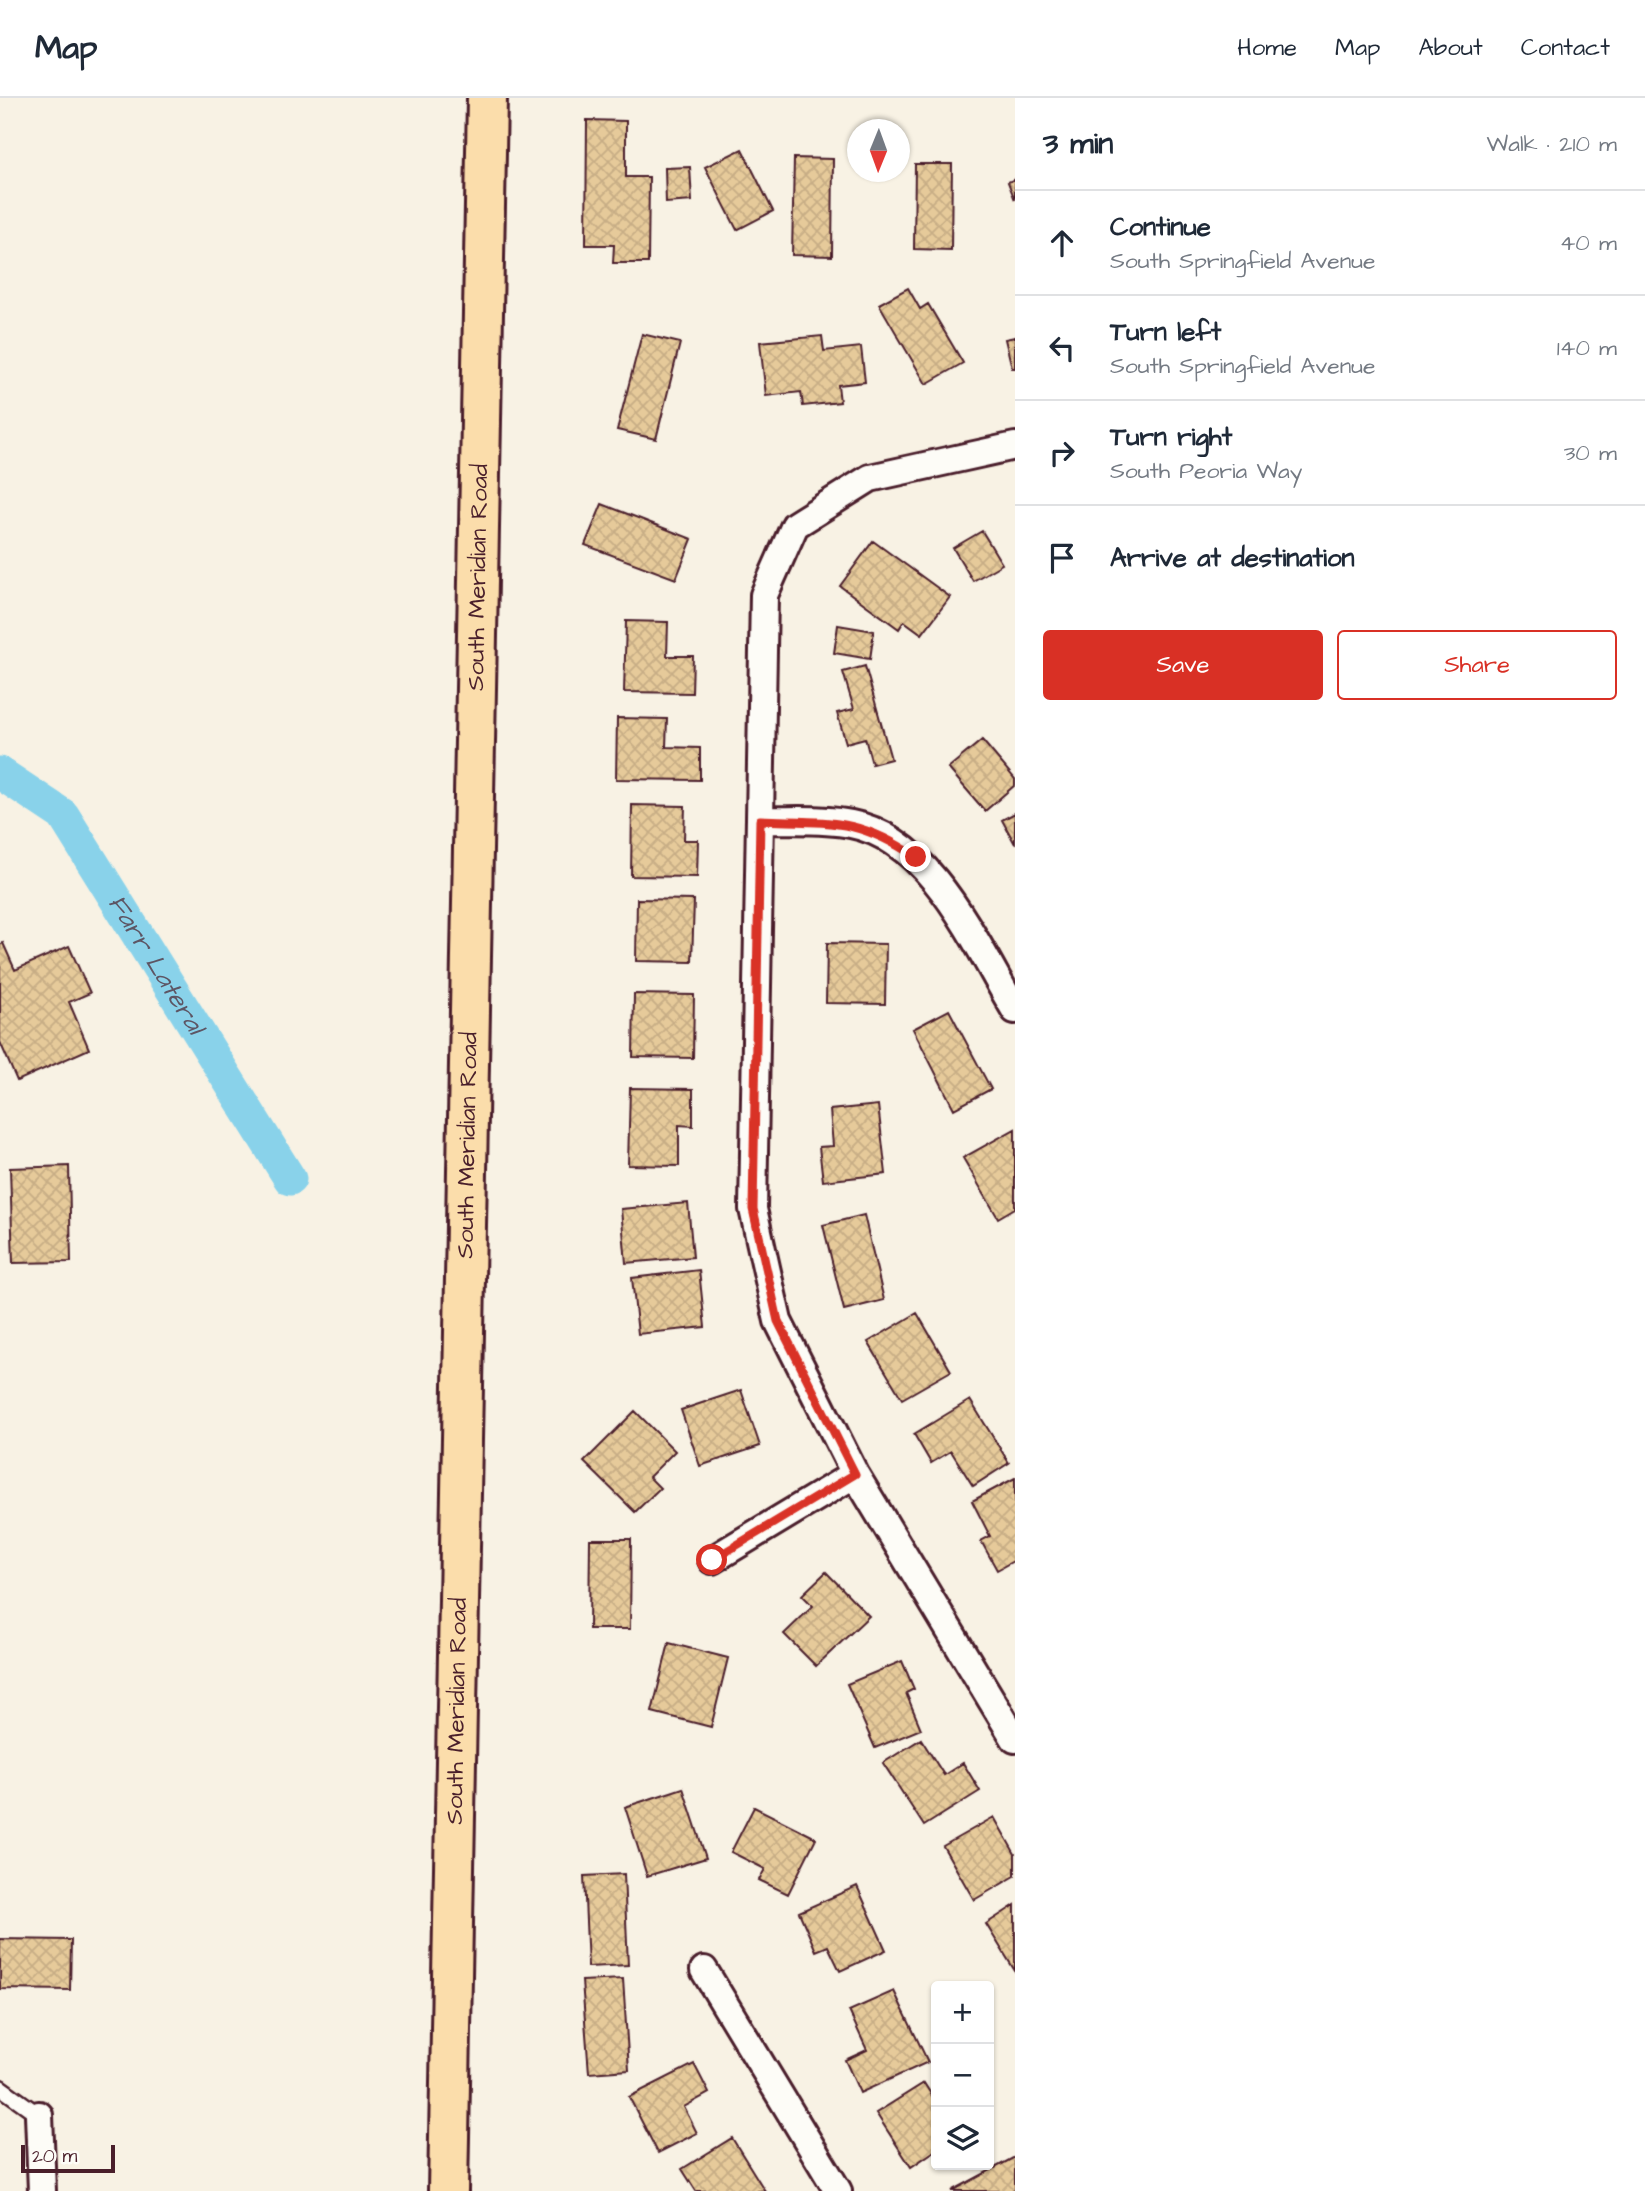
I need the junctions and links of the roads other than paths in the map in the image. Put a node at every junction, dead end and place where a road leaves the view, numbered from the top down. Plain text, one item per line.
1 (487, 98) edge
2 (1015, 446) edge
3 (760, 820) junction
4 (1015, 1010) edge
5 (855, 1474) junction
6 (712, 1560) dead end
7 (1015, 1739) edge
8 (704, 1970) dead end
9 (0, 2087) edge
10 (39, 2115) joint
11 (42, 2191) edge
12 (448, 2191) edge
13 (838, 2191) edge

1 - 12 main road, South Meridian Road
2 - 3 street
3 - 4 street
3 - 5 street
5 - 6 street
5 - 7 street
8 - 13 street
9 - 10 lane
10 - 11 street

